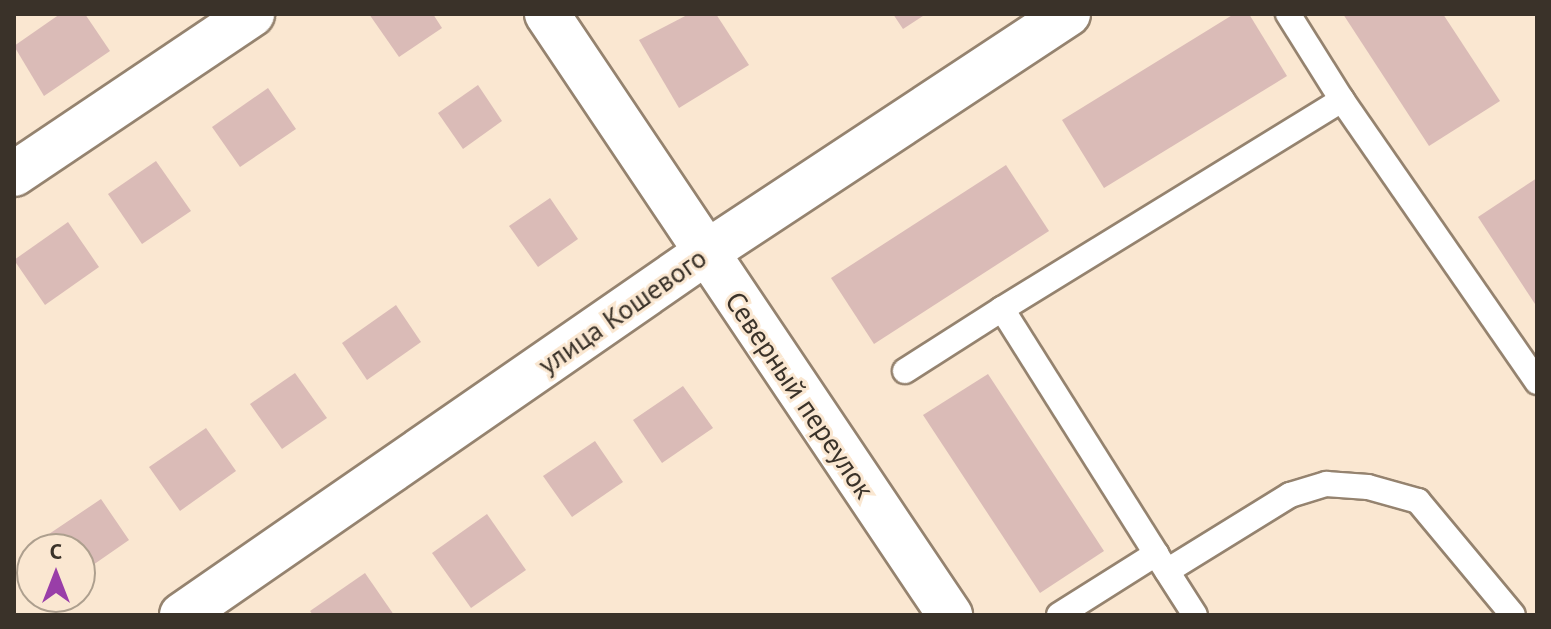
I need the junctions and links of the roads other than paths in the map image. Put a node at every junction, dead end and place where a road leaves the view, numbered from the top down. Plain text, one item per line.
1 (252, 14) edge
2 (547, 14) edge
3 (1068, 14) edge
4 (1288, 14) edge
5 (1342, 100) junction
6 (14, 174) edge
7 (704, 254) junction
8 (1002, 309) junction
9 (905, 371) dead end
10 (1537, 382) edge
11 (1161, 563) junction
12 (182, 615) edge
13 (950, 615) edge
14 (1059, 615) edge
15 (1195, 615) edge
16 (1513, 615) edge

1 - 6 street
2 - 7 street, Северный переулок
3 - 7 street, улица Кошевого
4 - 5 lane
5 - 8 lane
5 - 10 lane
7 - 12 street, улица Кошевого
7 - 13 street, Северный переулок
8 - 9 lane
8 - 11 lane
11 - 14 lane
11 - 15 lane
11 - 16 lane

